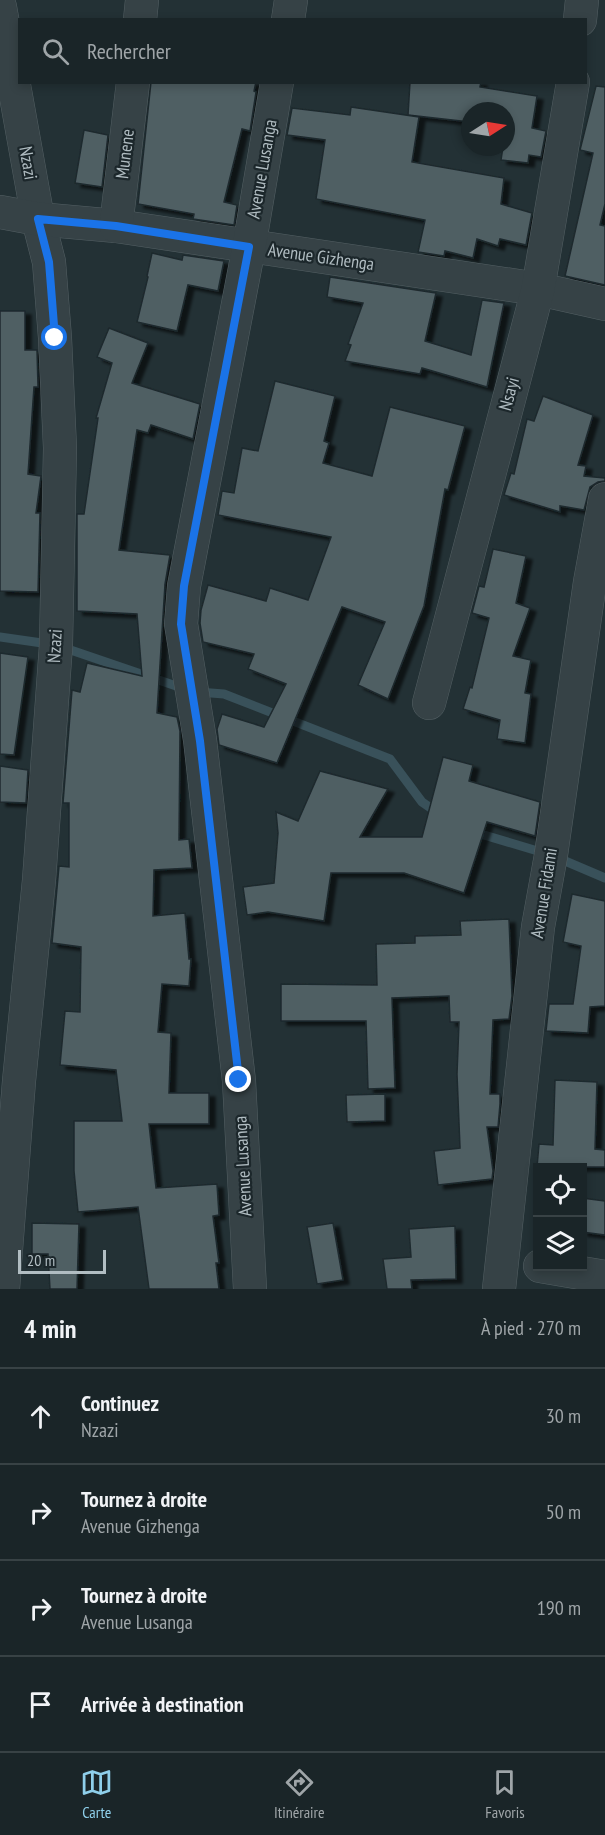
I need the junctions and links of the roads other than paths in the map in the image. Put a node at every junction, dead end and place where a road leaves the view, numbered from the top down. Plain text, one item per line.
1 (142, 0) edge
2 (291, 0) edge
3 (582, 0) edge
4 (0, 7) edge
5 (140, 18) edge
6 (288, 18) edge
7 (580, 18) edge
8 (133, 84) edge
9 (277, 84) edge
10 (573, 84) edge
11 (0, 212) edge
12 (38, 219) junction
13 (116, 226) junction
14 (249, 247) junction
15 (538, 289) junction
16 (605, 304) edge
17 (605, 499) edge
18 (429, 703) dead end
19 (533, 1267) edge
20 (569, 1271) edge
21 (500, 1274) edge
22 (605, 1277) edge
23 (3, 1289) edge
24 (250, 1289) edge

1 - 5 street
2 - 6 street
3 - 7 street
4 - 12 street, Nzazi
8 - 13 street, Munene
9 - 14 street, Avenue Lusanga
10 - 15 street, Nsayi
11 - 12 street, Avenue Gizhenga
12 - 13 street, Avenue Gizhenga
12 - 23 street, Nzazi
13 - 14 street, Avenue Gizhenga
14 - 15 street, Avenue Gizhenga
14 - 24 street, Avenue Lusanga
15 - 16 street, Avenue Gizhenga
15 - 18 street, Nsayi
17 - 21 street, Avenue Fidami
19 - 21 street
20 - 22 street

